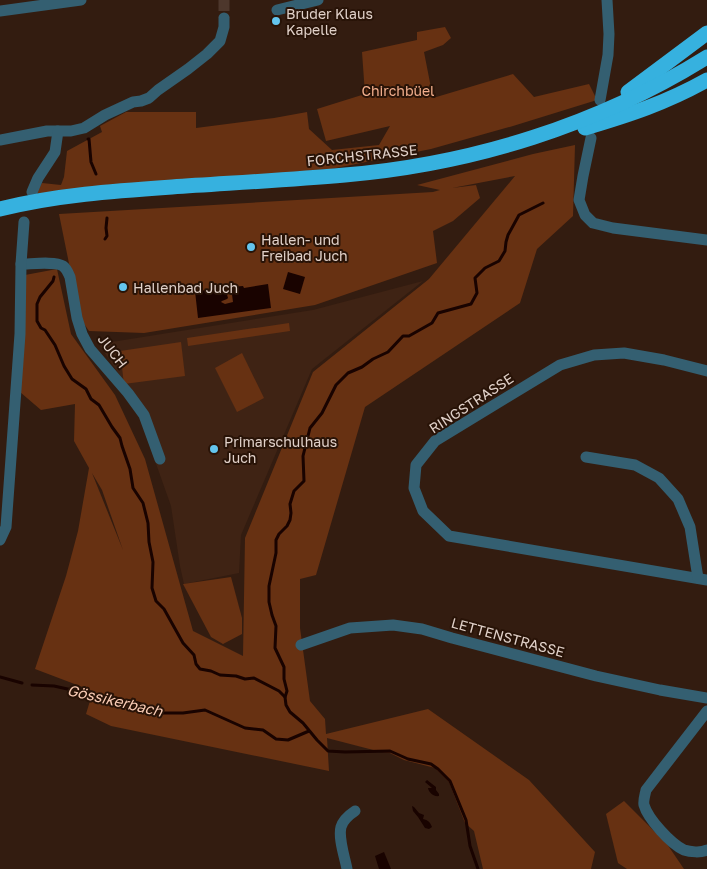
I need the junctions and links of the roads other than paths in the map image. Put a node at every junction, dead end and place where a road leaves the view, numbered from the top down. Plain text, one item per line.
1 (81, 0) edge
2 (318, 0) edge
3 (607, 0) edge
4 (278, 10) dead end
5 (0, 11) edge
6 (224, 18) tunnel mouth
7 (707, 33) edge
8 (707, 57) edge
9 (707, 65) edge
10 (707, 80) edge
11 (600, 100) dead end
12 (572, 128) junction
13 (58, 131) junction
14 (590, 138) dead end
15 (0, 140) edge
16 (32, 192) dead end
17 (0, 209) edge
18 (0, 216) edge
19 (24, 222) dead end
20 (707, 240) edge
21 (21, 264) junction
22 (707, 371) edge
23 (586, 457) dead end
24 (160, 459) dead end
25 (0, 540) edge
26 (703, 579) edge
27 (302, 645) dead end
28 (707, 698) edge
29 (707, 711) edge
30 (355, 812) dead end
31 (707, 850) edge
32 (347, 869) edge

1 - 5 street
2 - 4 street
3 - 11 street
6 - 13 street
7 - 12 highway
8 - 12 highway, FORCHSTRASSE
9 - 12 highway, FORCHSTRASSE
10 - 12 highway
12 - 17 highway, FORCHSTRASSE
12 - 18 highway, FORCHSTRASSE
13 - 15 street
13 - 16 street
14 - 20 street
19 - 21 street
21 - 24 street, JUCH
21 - 25 street
22 - 26 street, RINGSTRASSE
23 - 26 street
27 - 28 street, LETTENSTRASSE
29 - 31 street
30 - 32 street

